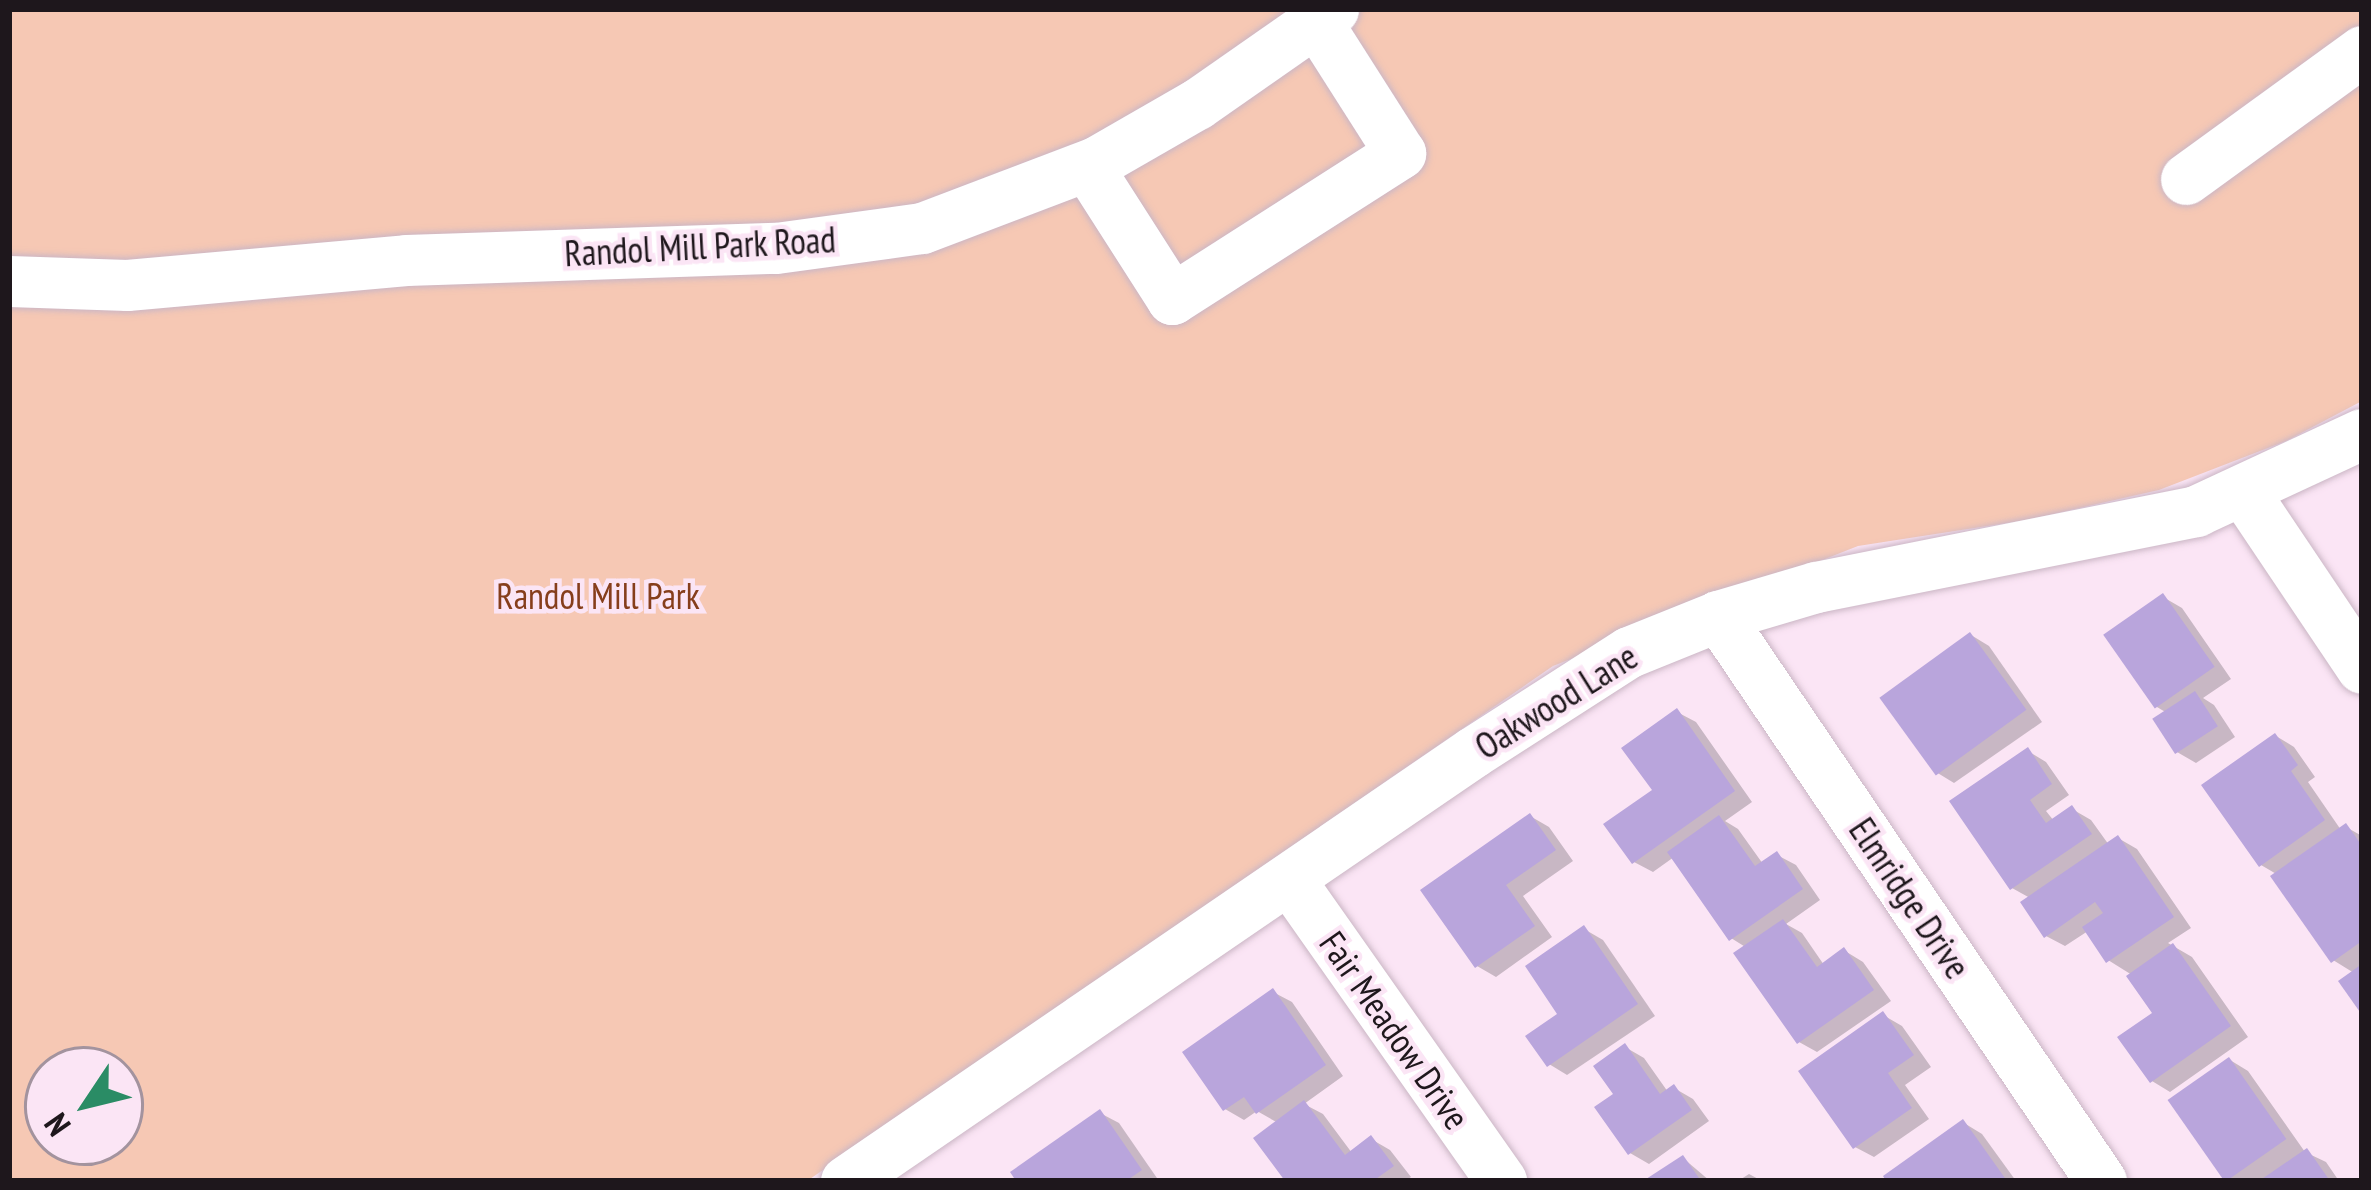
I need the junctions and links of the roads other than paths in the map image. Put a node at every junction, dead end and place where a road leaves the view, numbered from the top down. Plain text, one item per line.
1 (1325, 15) edge
2 (2362, 51) edge
3 (1087, 166) junction
4 (2186, 178) dead end
5 (9, 281) edge
6 (2362, 434) edge
7 (2243, 491) junction
8 (1718, 616) junction
9 (2362, 668) edge
10 (1289, 879) junction
11 (903, 1165) edge
12 (846, 1181) edge
13 (1501, 1181) edge
14 (2101, 1181) edge

1 - 3 street, Randol Mill Park Road
1 - 3 street
2 - 4 street
3 - 5 street, Randol Mill Park Road
6 - 7 street, Oakwood Lane
7 - 8 street, Oakwood Lane
7 - 9 street
8 - 10 street, Oakwood Lane
8 - 14 street, Elmridge Drive
10 - 11 street, Oakwood Lane
10 - 13 street, Fair Meadow Drive
11 - 12 street, Oakwood Lane

